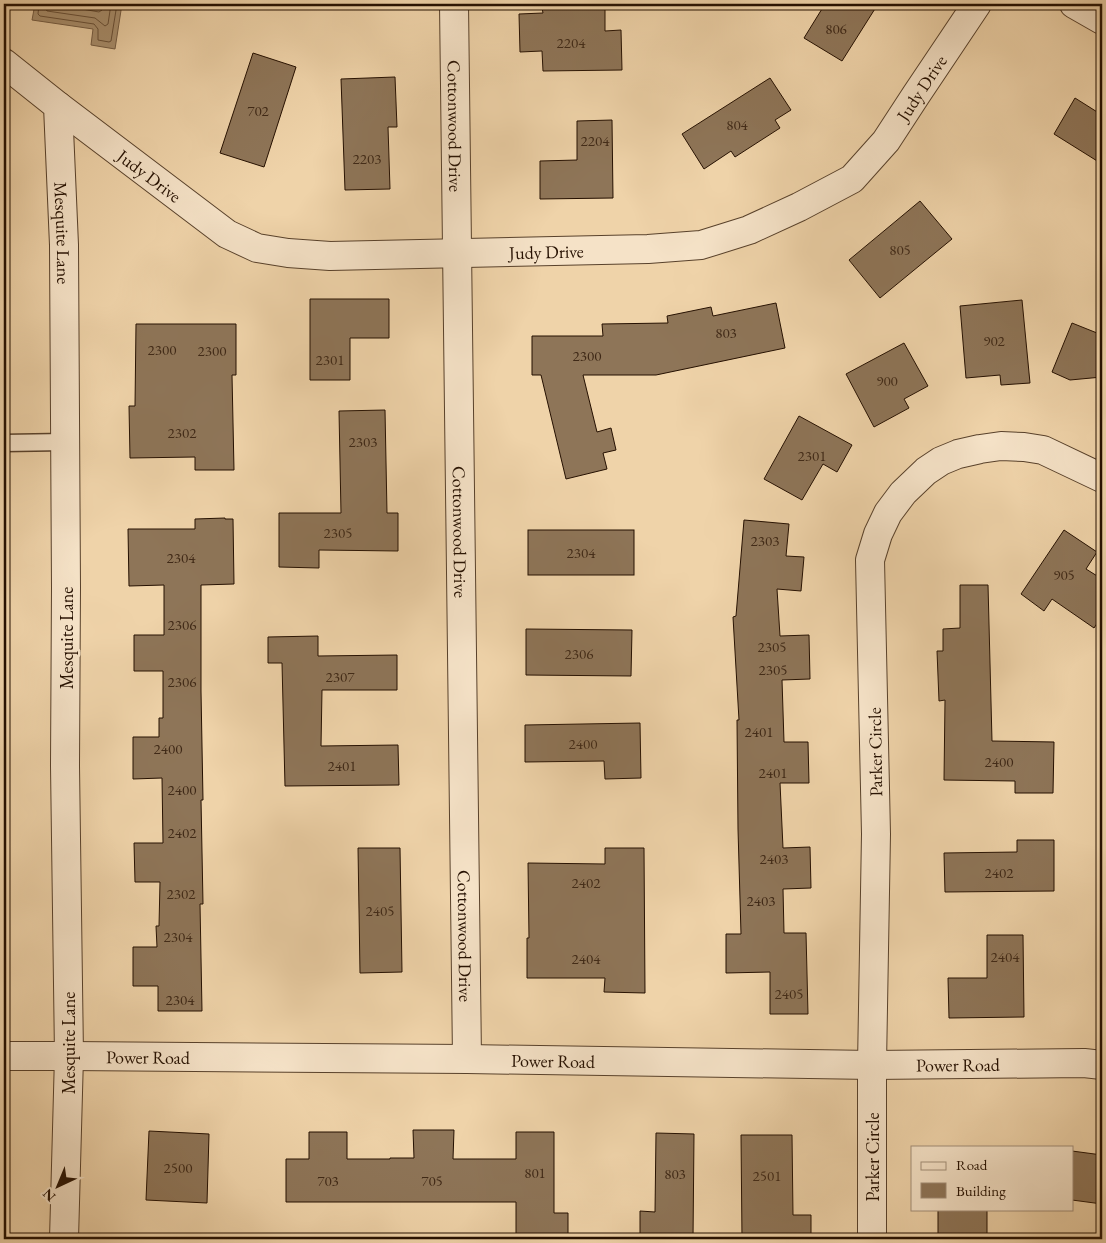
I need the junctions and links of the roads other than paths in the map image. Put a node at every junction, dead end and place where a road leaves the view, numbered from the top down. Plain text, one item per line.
1 (454, 4) edge
2 (977, 4) edge
3 (1074, 4) edge
4 (1102, 20) edge
5 (4, 64) edge
6 (58, 106) junction
7 (457, 253) junction
8 (65, 442) junction
9 (4, 443) edge
10 (1102, 478) edge
11 (4, 1056) edge
12 (69, 1056) junction
13 (467, 1059) junction
14 (872, 1065) junction
15 (1102, 1065) edge
16 (64, 1239) edge
17 (872, 1239) edge

1 - 7 street, Cottonwood Drive
2 - 7 street, Judy Drive
3 - 4 street
5 - 6 street
6 - 7 street, Judy Drive
6 - 8 street, Mesquite Lane
7 - 13 street, Cottonwood Drive
8 - 9 lane
8 - 12 street, Mesquite Lane
10 - 14 street, Parker Circle
11 - 12 street, Power Road
12 - 13 street, Power Road
12 - 16 street, Mesquite Lane
13 - 14 street, Power Road
14 - 15 street, Power Road
14 - 17 street, Parker Circle

